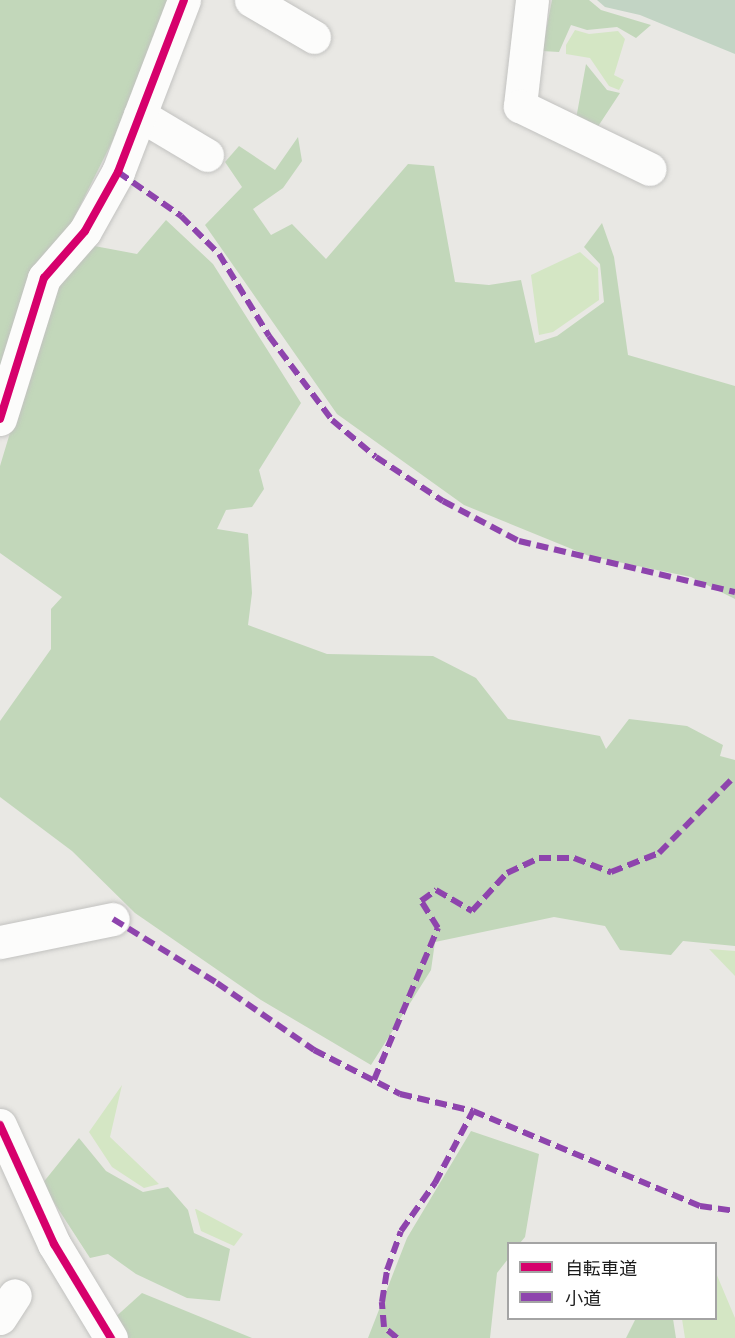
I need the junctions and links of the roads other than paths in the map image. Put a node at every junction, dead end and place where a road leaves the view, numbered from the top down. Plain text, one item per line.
1 (184, 0) edge
2 (251, 0) edge
3 (532, 0) edge
4 (314, 37) dead end
5 (140, 115) junction
6 (207, 155) dead end
7 (650, 168) dead end
8 (0, 419) edge
9 (113, 919) dead end
10 (0, 942) edge
11 (0, 1125) edge
12 (111, 1338) edge

1 - 5 street
2 - 4 street
3 - 7 street
5 - 6 street
5 - 8 street
9 - 10 street
11 - 12 street

